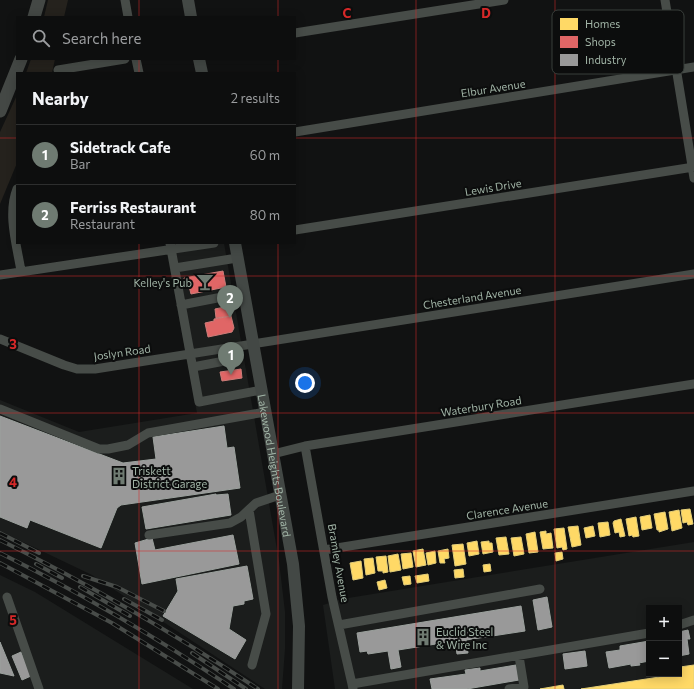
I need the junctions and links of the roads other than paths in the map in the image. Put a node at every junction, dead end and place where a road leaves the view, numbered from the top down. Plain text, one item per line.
1 (39, 0) edge
2 (125, 0) edge
3 (188, 0) edge
4 (504, 0) edge
5 (665, 0) edge
6 (667, 10) edge
7 (34, 16) edge
8 (128, 16) edge
9 (191, 16) edge
10 (296, 33) edge
11 (21, 60) edge
12 (119, 60) edge
13 (136, 60) edge
14 (199, 60) edge
15 (694, 67) edge
16 (684, 69) edge
17 (58, 70) dead end
18 (139, 72) edge
19 (202, 72) edge
20 (652, 74) edge
21 (678, 74) edge
22 (0, 110) edge
23 (296, 132) edge
24 (693, 167) edge
25 (694, 178) edge
26 (16, 191) edge
27 (296, 230) edge
28 (16, 236) edge
29 (17, 244) edge
30 (199, 244) edge
31 (235, 244) edge
32 (170, 246) edge
33 (237, 258) junction
34 (174, 268) junction
35 (22, 271) junction
36 (694, 274) edge
37 (0, 275) edge
38 (243, 293) junction
39 (181, 305) junction
40 (0, 339) edge
41 (253, 344) junction
42 (190, 354) junction
43 (235, 359) dead end
44 (192, 367) junction
45 (694, 384) edge
46 (261, 390) junction
47 (0, 409) edge
48 (265, 412) junction
49 (305, 446) junction
50 (273, 454) junction
51 (694, 491) edge
52 (280, 495) junction
53 (249, 510) junction
54 (149, 535) dead end
55 (324, 550) junction
56 (540, 589) dead end
57 (7, 597) dead end
58 (694, 620) edge
59 (682, 624) edge
60 (338, 625) junction
61 (646, 634) edge
62 (519, 656) junction
63 (252, 665) dead end
64 (298, 685) edge
65 (352, 687) edge
66 (39, 689) edge
67 (509, 689) edge

1 - 7 highway
2 - 8 street
3 - 9 main road
4 - 10 street
5 - 6 street
11 - 22 highway
12 - 17 street
13 - 18 street
14 - 19 main road
15 - 16 street, Elbur Avenue
20 - 23 street, Elbur Avenue
21 - 24 street
24 - 25 street
24 - 27 street, Lewis Drive
26 - 28 street
29 - 35 street
30 - 32 street
31 - 33 main road, Lakewood Heights Boulevard
32 - 34 street
32 - 35 street
33 - 34 street
33 - 38 main road, Lakewood Heights Boulevard
34 - 39 street
35 - 37 street
36 - 41 street, Chesterland Avenue
38 - 39 street
38 - 41 main road, Lakewood Heights Boulevard
39 - 42 street
40 - 42 street, Joslyn Road
41 - 42 street, Joslyn Road
41 - 46 main road, Lakewood Heights Boulevard
42 - 44 street
43 - 44 street
44 - 46 street
45 - 49 street, Waterbury Road
46 - 48 main road, Lakewood Heights Boulevard
47 - 48 street
48 - 50 main road, Lakewood Heights Boulevard
49 - 50 street, Waterbury Road
49 - 55 street, Bramley Avenue
50 - 52 main road, Lakewood Heights Boulevard
51 - 55 street, Clarence Avenue
52 - 53 street
52 - 64 main road, Lakewood Heights Boulevard
53 - 54 street
53 - 63 street
55 - 60 street, Bramley Avenue
56 - 60 street
57 - 66 street
58 - 59 street
60 - 65 street, Bramley Avenue
61 - 62 street
62 - 65 street
62 - 67 street

